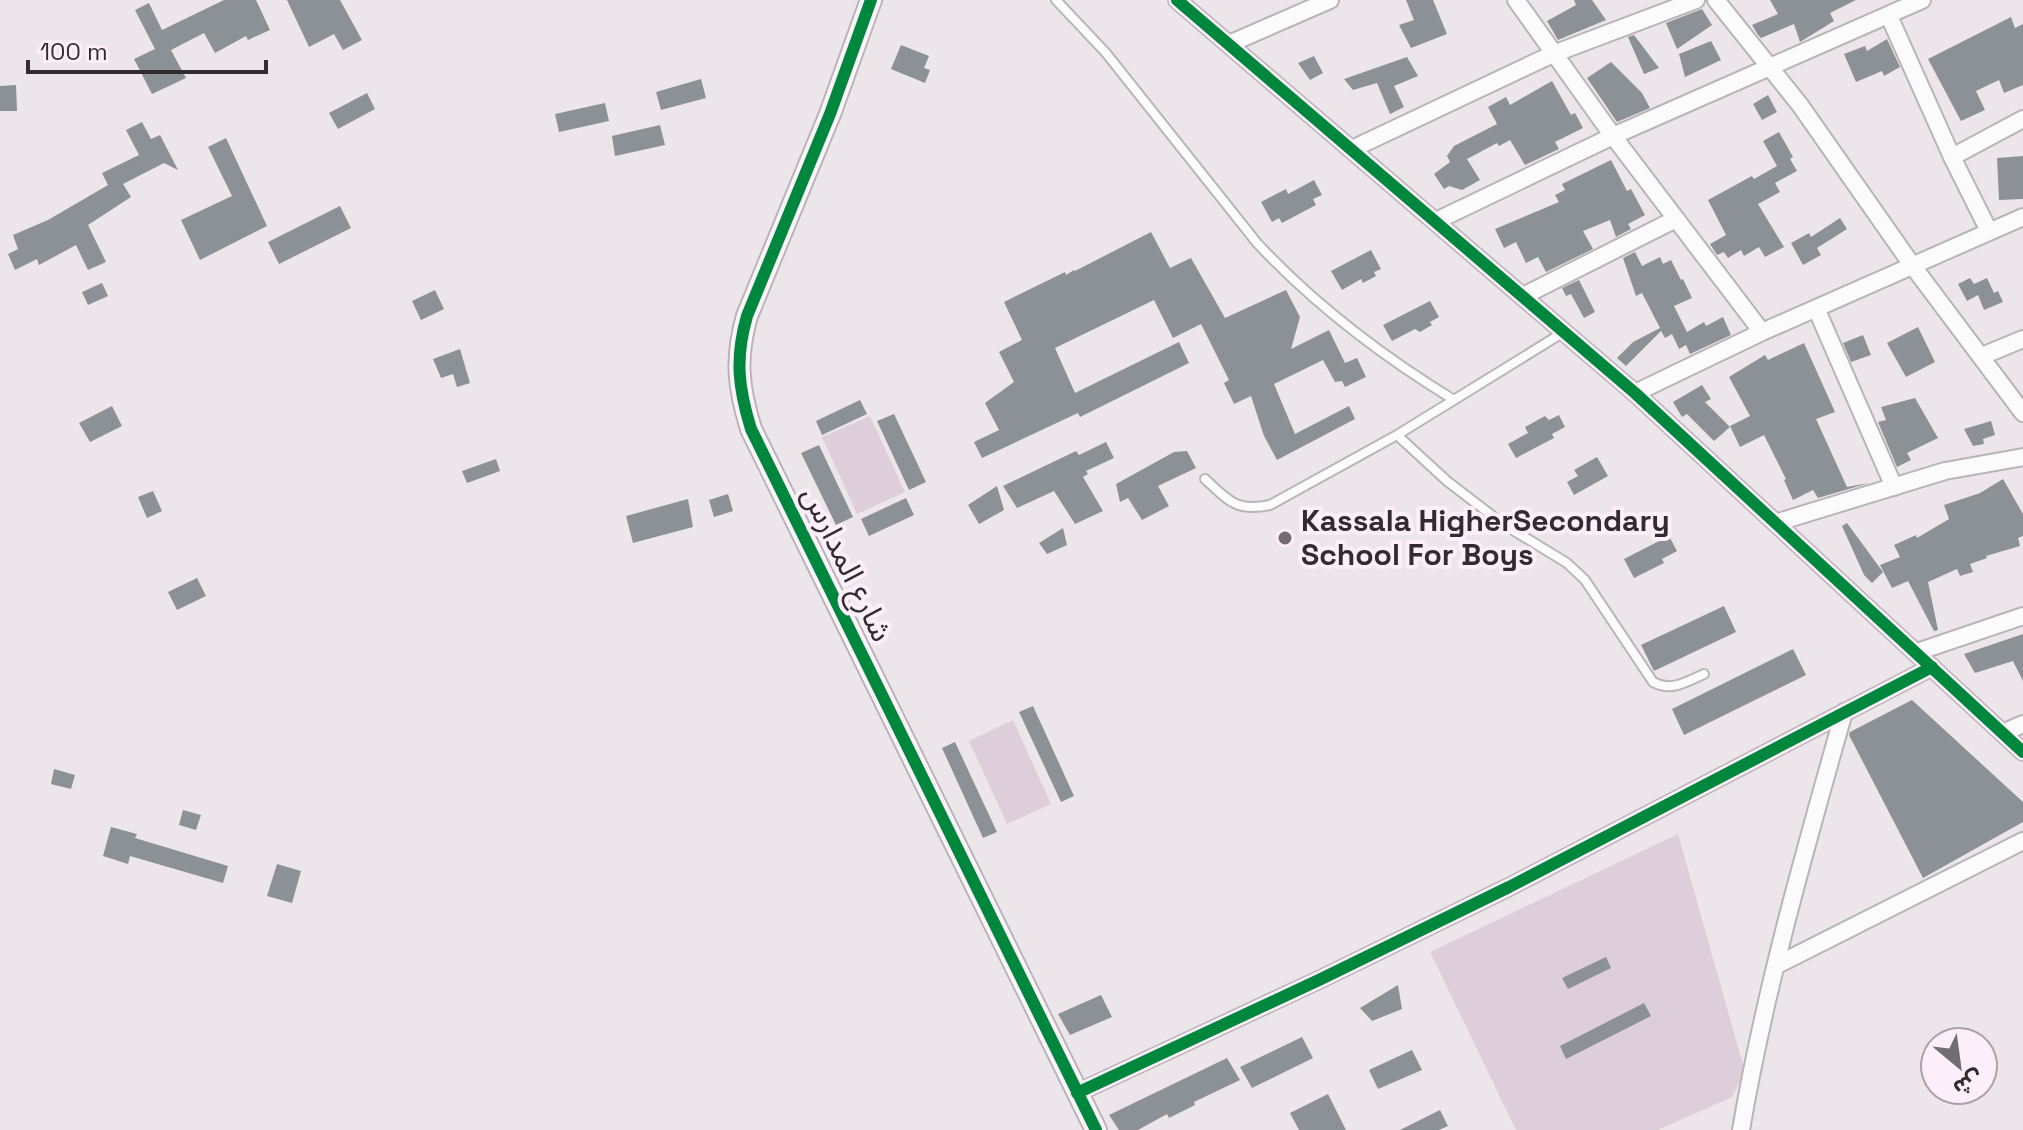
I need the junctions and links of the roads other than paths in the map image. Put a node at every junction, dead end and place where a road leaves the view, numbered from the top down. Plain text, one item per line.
1 (871, 0) edge
2 (1056, 0) edge
3 (1177, 0) edge
4 (1330, 0) edge
5 (1516, 0) edge
6 (1696, 0) edge
7 (1716, 0) edge
8 (1922, 0) edge
9 (1889, 16) junction
10 (1229, 44) junction
11 (1553, 54) junction
12 (1770, 65) junction
13 (2023, 119) edge
14 (1613, 136) junction
15 (1352, 149) junction
16 (1952, 157) junction
17 (2023, 217) edge
18 (1676, 219) junction
19 (1436, 221) junction
20 (1989, 231) junction
21 (1912, 265) junction
22 (1523, 296) junction
23 (1816, 308) junction
24 (1564, 332) junction
25 (1762, 332) junction
26 (2023, 339) edge
27 (1982, 356) junction
28 (1635, 393) junction
29 (1454, 400) junction
30 (2023, 413) edge
31 (1397, 435) junction
32 (2023, 457) edge
33 (1205, 479) dead end
34 (1894, 487) junction
35 (1775, 523) junction
36 (2023, 616) edge
37 (1917, 652) junction
38 (1932, 667) junction
39 (1704, 674) dead end
40 (1844, 712) junction
41 (2023, 724) edge
42 (2002, 733) junction
43 (2023, 752) edge
44 (2023, 841) edge
45 (1777, 965) junction
46 (1077, 1093) junction
47 (1096, 1130) edge
48 (1741, 1130) edge

1 - 46 street, شارع المدارس
2 - 29 lane
3 - 10 street
4 - 10 street
5 - 11 street
6 - 11 street
7 - 12 street
8 - 9 street
9 - 12 street
9 - 16 street
10 - 15 street
11 - 14 street
11 - 15 street
12 - 14 street
12 - 21 street
13 - 16 street
14 - 18 street
14 - 19 street
15 - 19 street
16 - 20 street
17 - 20 street
18 - 22 street
18 - 25 street
19 - 22 street
20 - 21 street
21 - 23 street
21 - 27 street
22 - 24 street
23 - 25 street
23 - 34 street
24 - 28 street
24 - 29 lane
25 - 28 street
26 - 27 street
27 - 30 street
28 - 35 street
29 - 31 lane
31 - 33 lane
31 - 39 lane
32 - 34 street
34 - 35 street
35 - 37 street
36 - 37 street
37 - 38 street
38 - 40 street
38 - 42 street
40 - 45 street
40 - 46 street
41 - 42 street
42 - 43 street
44 - 45 street
45 - 48 street
46 - 47 street, شارع المدارس

